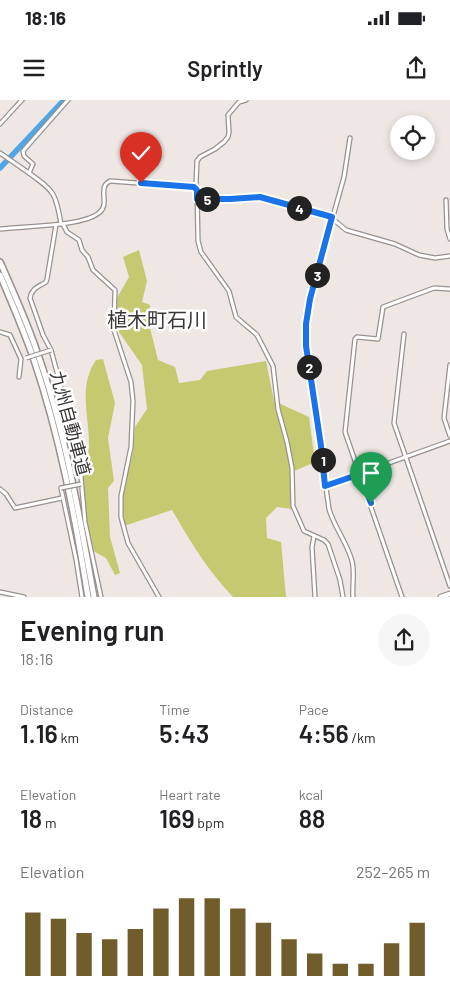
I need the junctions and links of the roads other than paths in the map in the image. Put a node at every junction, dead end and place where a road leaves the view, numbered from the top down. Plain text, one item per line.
1 (22, 100) edge
2 (68, 100) edge
3 (246, 100) edge
4 (0, 124) edge
5 (350, 138) dead end
6 (0, 153) edge
7 (29, 173) junction
8 (194, 187) junction
9 (197, 199) junction
10 (446, 200) dead end
11 (332, 217) junction
12 (62, 224) junction
13 (56, 225) junction
14 (0, 229) edge
15 (450, 239) edge
16 (450, 256) edge
17 (0, 262) edge
18 (0, 275) edge
19 (450, 289) edge
20 (0, 332) edge
21 (404, 334) dead end
22 (51, 350) junction
23 (21, 359) junction
24 (450, 365) edge
25 (19, 377) dead end
26 (450, 436) edge
27 (450, 441) edge
28 (406, 458) junction
29 (360, 474) junction
30 (81, 484) junction
31 (325, 486) junction
32 (0, 489) edge
33 (62, 498) junction
34 (314, 536) junction
35 (450, 586) edge
36 (0, 592) edge
37 (450, 594) edge
38 (24, 597) edge
39 (82, 597) edge
40 (88, 597) edge
41 (94, 597) edge
42 (101, 597) edge
43 (159, 597) edge
44 (315, 597) edge
45 (343, 597) edge
46 (353, 597) edge
47 (402, 597) edge
48 (441, 597) edge

1 - 4 street
2 - 7 street
3 - 8 street
5 - 11 street
6 - 7 street
7 - 12 street
8 - 9 street
8 - 12 street
9 - 11 street
9 - 34 street
10 - 15 street
11 - 16 street
11 - 31 street
12 - 13 street
12 - 43 street
13 - 14 street
13 - 22 street
17 - 41 highway, 九州自動車道
18 - 40 highway, 九州自動車道
19 - 29 street
20 - 23 street
21 - 28 street
22 - 23 street, bridge
22 - 30 street
23 - 25 street
24 - 26 street
27 - 28 street
28 - 29 street
28 - 35 street
29 - 31 street
29 - 47 street
30 - 33 street, bridge
30 - 42 street
31 - 46 street
32 - 33 street
33 - 39 street
34 - 44 street
34 - 45 street
36 - 38 street
37 - 48 main road

